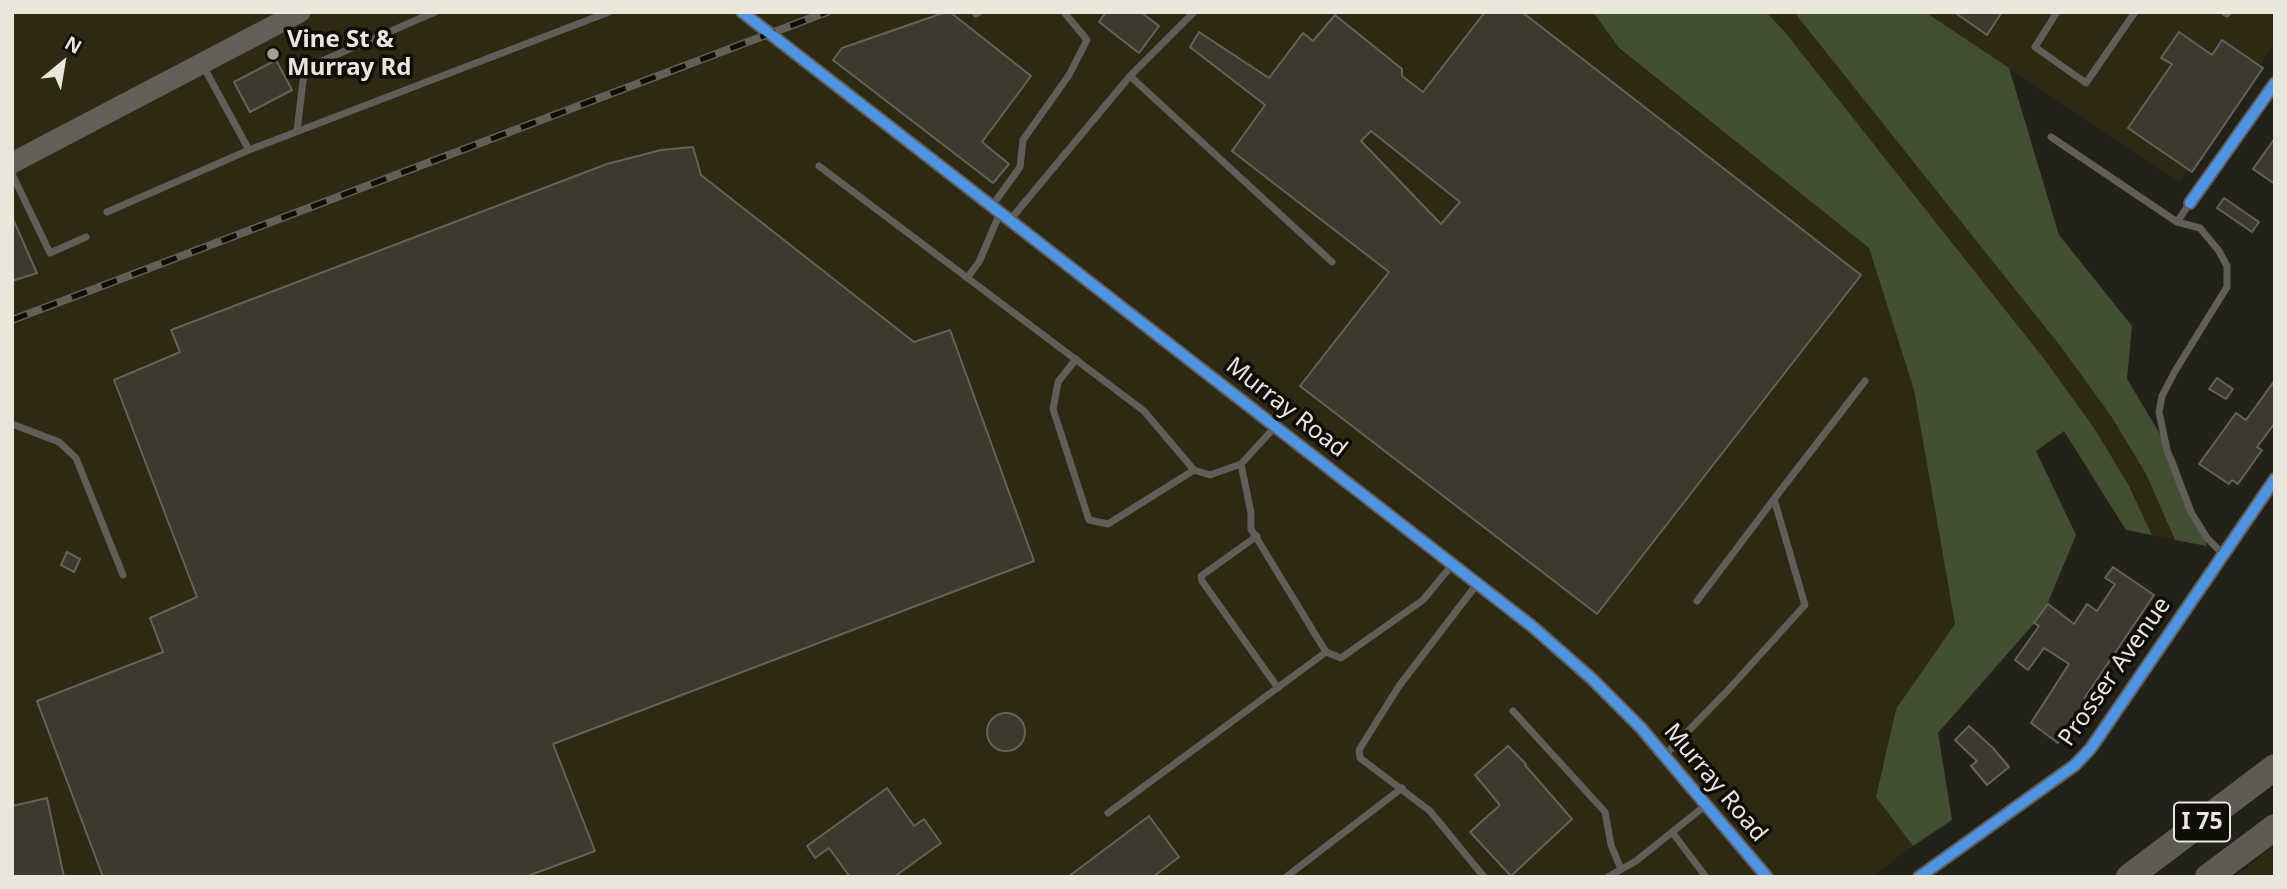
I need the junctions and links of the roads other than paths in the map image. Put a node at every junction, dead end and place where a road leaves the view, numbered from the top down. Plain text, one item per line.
1 (300, 12) edge
2 (435, 12) edge
3 (609, 12) edge
4 (742, 12) edge
5 (1064, 12) edge
6 (1194, 12) edge
7 (2057, 12) edge
8 (2135, 12) edge
9 (202, 64) junction
10 (1130, 76) junction
11 (2275, 83) edge
12 (297, 131) junction
13 (2051, 137) dead end
14 (249, 150) junction
15 (12, 163) edge
16 (819, 166) dead end
17 (12, 174) edge
18 (2190, 203) joint
19 (107, 212) dead end
20 (1001, 214) junction
21 (2177, 222) junction
22 (86, 237) dead end
23 (1332, 261) dead end
24 (967, 278) junction
25 (1076, 359) junction
26 (1865, 381) dead end
27 (12, 424) edge
28 (1275, 427) junction
29 (1241, 464) junction
30 (1194, 470) junction
31 (2275, 479) edge
32 (1774, 499) junction
33 (1257, 537) junction
34 (2223, 554) junction
35 (1453, 564) junction
36 (123, 575) dead end
37 (1477, 583) junction
38 (1697, 601) dead end
39 (1326, 652) junction
40 (1278, 688) junction
41 (1513, 711) dead end
42 (1665, 755) junction
43 (2275, 767) edge
44 (1402, 788) junction
45 (1707, 804) junction
46 (1108, 813) dead end
47 (2275, 827) edge
48 (1672, 832) junction
49 (1620, 869) junction
50 (1286, 877) edge
51 (1484, 877) edge
52 (1608, 877) edge
53 (1706, 877) edge
54 (1767, 877) edge
55 (1919, 877) edge
56 (2129, 877) edge
57 (2208, 877) edge

1 - 9 main road
2 - 12 lane
3 - 12 lane
4 - 20 street, Murray Road
5 - 20 lane
6 - 10 lane
7 - 8 lane
9 - 14 lane
9 - 15 main road
10 - 20 lane
10 - 23 lane
11 - 18 street
12 - 14 lane
13 - 21 lane
14 - 19 lane
16 - 24 lane
17 - 22 lane
18 - 21 lane
20 - 24 lane
20 - 28 street, Murray Road
21 - 34 lane
24 - 25 lane
25 - 30 lane
25 - 30 lane
26 - 32 lane
27 - 36 lane
28 - 29 lane
28 - 35 street, Murray Road
29 - 30 lane
29 - 33 lane
31 - 34 street, Prosser Avenue
32 - 38 lane
32 - 42 lane
33 - 39 lane
33 - 40 lane
34 - 55 street, Prosser Avenue
35 - 37 street, Murray Road
35 - 39 lane
37 - 42 street, Murray Road
37 - 44 lane
39 - 40 lane
40 - 46 lane
41 - 49 lane
42 - 45 street, Murray Road
43 - 56 highway, I 75
44 - 50 lane
44 - 51 lane
45 - 48 lane
45 - 54 street, Murray Road
47 - 57 highway, I 75
48 - 49 lane
48 - 53 lane
49 - 52 lane

